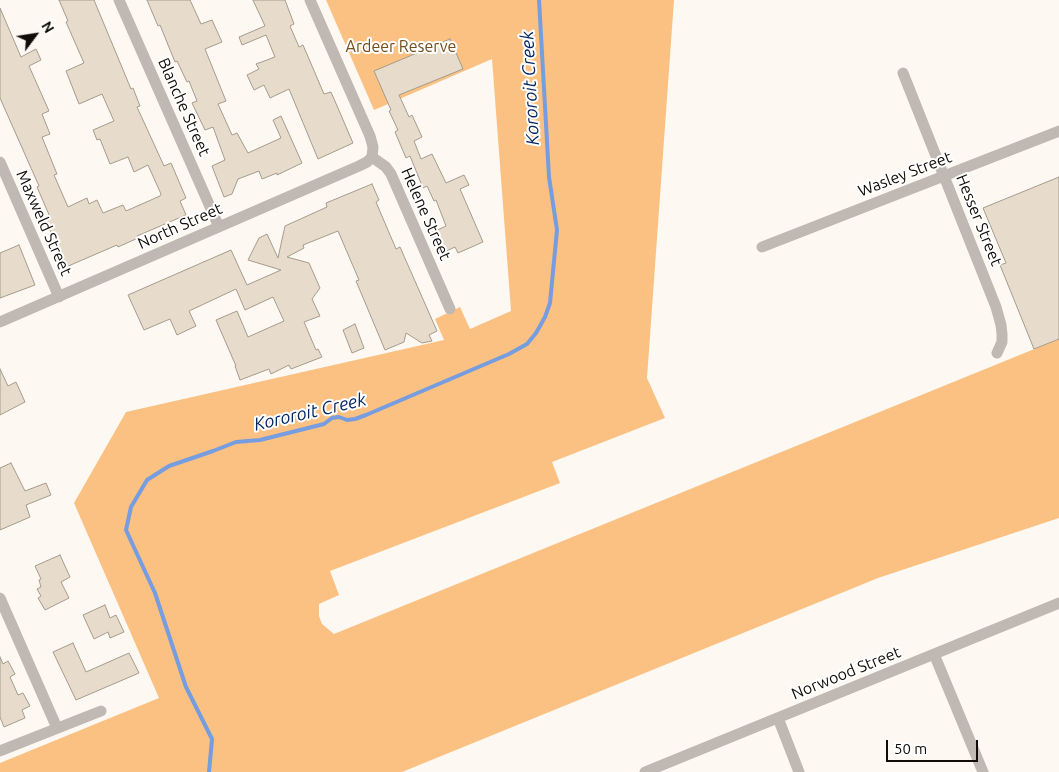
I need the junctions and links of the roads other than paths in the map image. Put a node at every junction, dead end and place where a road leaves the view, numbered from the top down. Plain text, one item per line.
1 (119, 0) edge
2 (310, 0) edge
3 (903, 73) dead end
4 (1059, 131) edge
5 (372, 157) junction
6 (0, 162) edge
7 (944, 176) junction
8 (219, 227) junction
9 (762, 247) dead end
10 (58, 297) junction
11 (450, 309) dead end
12 (0, 322) edge
13 (997, 353) dead end
14 (0, 598) edge
15 (1059, 603) edge
16 (934, 654) junction
17 (101, 710) dead end
18 (778, 718) junction
19 (56, 728) junction
20 (0, 751) edge
21 (645, 772) edge
22 (799, 772) edge
23 (983, 772) edge

1 - 8 street, Blanche Street
2 - 5 street
3 - 7 street, Hesser Street
4 - 7 street, Wasley Street
5 - 8 street, North Street
5 - 11 street, Helene Street
6 - 10 street, Maxweld Street
7 - 9 street, Wasley Street
7 - 13 street, Hesser Street
8 - 10 street, North Street
10 - 12 street, North Street
14 - 19 street
15 - 16 street, Norwood Street
16 - 18 street, Norwood Street
16 - 23 street
17 - 19 street
18 - 21 street, Norwood Street
18 - 22 street
19 - 20 street

